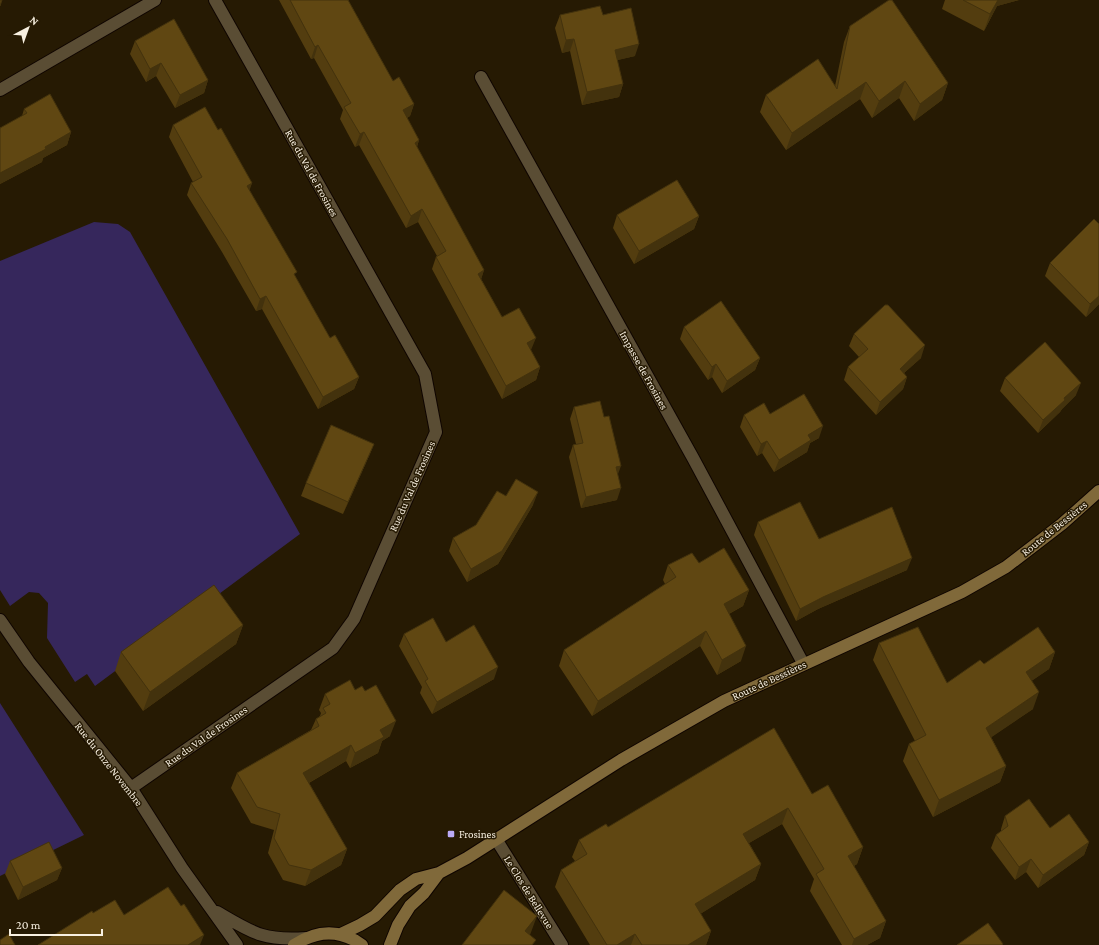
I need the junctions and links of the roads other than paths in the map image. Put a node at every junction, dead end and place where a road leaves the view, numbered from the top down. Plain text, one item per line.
1 (156, 0) edge
2 (215, 0) edge
3 (481, 77) dead end
4 (0, 90) edge
5 (1099, 491) edge
6 (0, 620) edge
7 (803, 664) junction
8 (131, 788) junction
9 (496, 839) junction
10 (439, 872) junction
11 (214, 911) junction
12 (340, 934) junction
13 (306, 938) junction
14 (237, 945) edge
15 (294, 945) edge
16 (362, 945) edge
17 (390, 945) edge
18 (562, 945) edge

1 - 4 street
2 - 8 street, Rue du Val de Frosines
3 - 7 street, Impasse de Frosines
5 - 7 main road, Route de Bessières
6 - 8 street, Rue du Onze Novembre
7 - 9 main road, Route de Bessières
8 - 11 street, Rue du Onze Novembre
9 - 10 main road, Route de Bessières
9 - 18 street, Le Clos de Bellevue
10 - 12 main road, Route de Bessières
10 - 17 main road, Route de Bessières
11 - 13 street, Rue du Onze Novembre
11 - 14 street, Rue du Onze Novembre
12 - 13 main road
12 - 16 main road
13 - 15 main road

